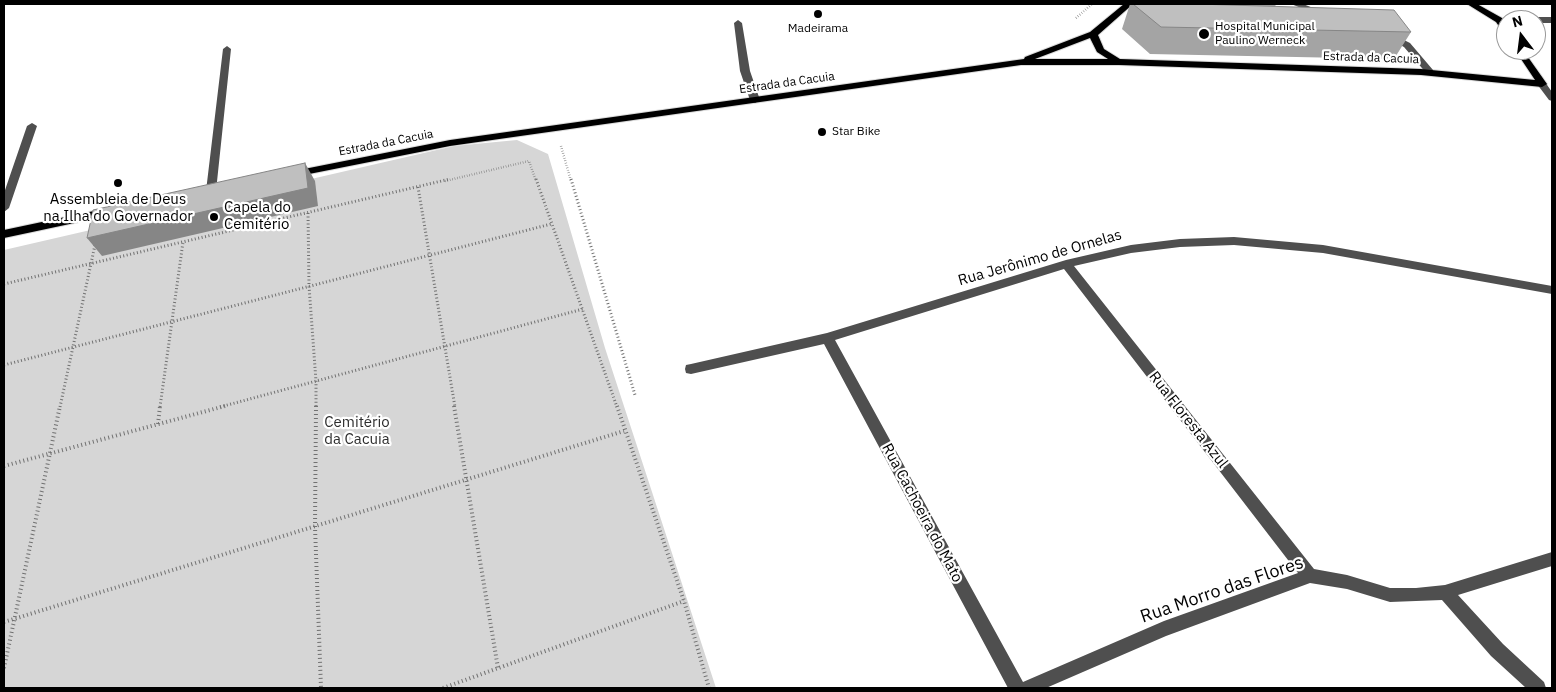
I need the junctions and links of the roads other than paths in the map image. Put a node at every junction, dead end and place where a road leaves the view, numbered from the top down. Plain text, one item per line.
1 (1129, 4) edge
2 (1296, 4) edge
3 (1471, 4) edge
4 (1329, 15) edge
5 (1496, 16) edge
6 (738, 23) dead end
7 (1380, 32) edge
8 (1093, 34) junction
9 (226, 50) dead end
10 (1526, 60) edge
11 (1022, 62) junction
12 (1119, 62) junction
13 (1430, 72) junction
14 (1542, 84) junction
15 (1552, 86) edge
16 (1552, 98) edge
17 (754, 100) junction
18 (32, 126) dead end
19 (288, 176) edge
20 (211, 191) edge
21 (4, 208) edge
22 (120, 209) edge
23 (4, 234) edge
24 (1066, 264) junction
25 (1552, 290) edge
26 (826, 338) junction
27 (690, 369) dead end
28 (1552, 559) edge
29 (1310, 576) junction
30 (1445, 592) junction
31 (1017, 688) edge
32 (1027, 688) edge
33 (1538, 688) edge

1 - 8 main road
2 - 4 street
3 - 5 main road
6 - 17 street
7 - 13 street
8 - 11 main road
8 - 12 main road
9 - 20 street
10 - 14 main road
11 - 12 main road, Estrada da Cacuia
11 - 17 main road, Estrada da Cacuia
12 - 13 main road, Estrada da Cacuia
13 - 14 main road, Estrada da Cacuia
14 - 15 street
14 - 16 street
17 - 19 main road, Estrada da Cacuia
18 - 21 street
22 - 23 main road
24 - 25 street, Rua Jerônimo de Ornelas
24 - 26 street, Rua Jerônimo de Ornelas
24 - 29 street, Rua Floresta Azul
26 - 27 street, Rua Jerônimo de Ornelas
26 - 31 street, Rua Cachoeira do Mato
28 - 30 street, Rua Morro das Flores
29 - 30 street, Rua Morro das Flores
29 - 32 street, Rua Morro das Flores
30 - 33 street

